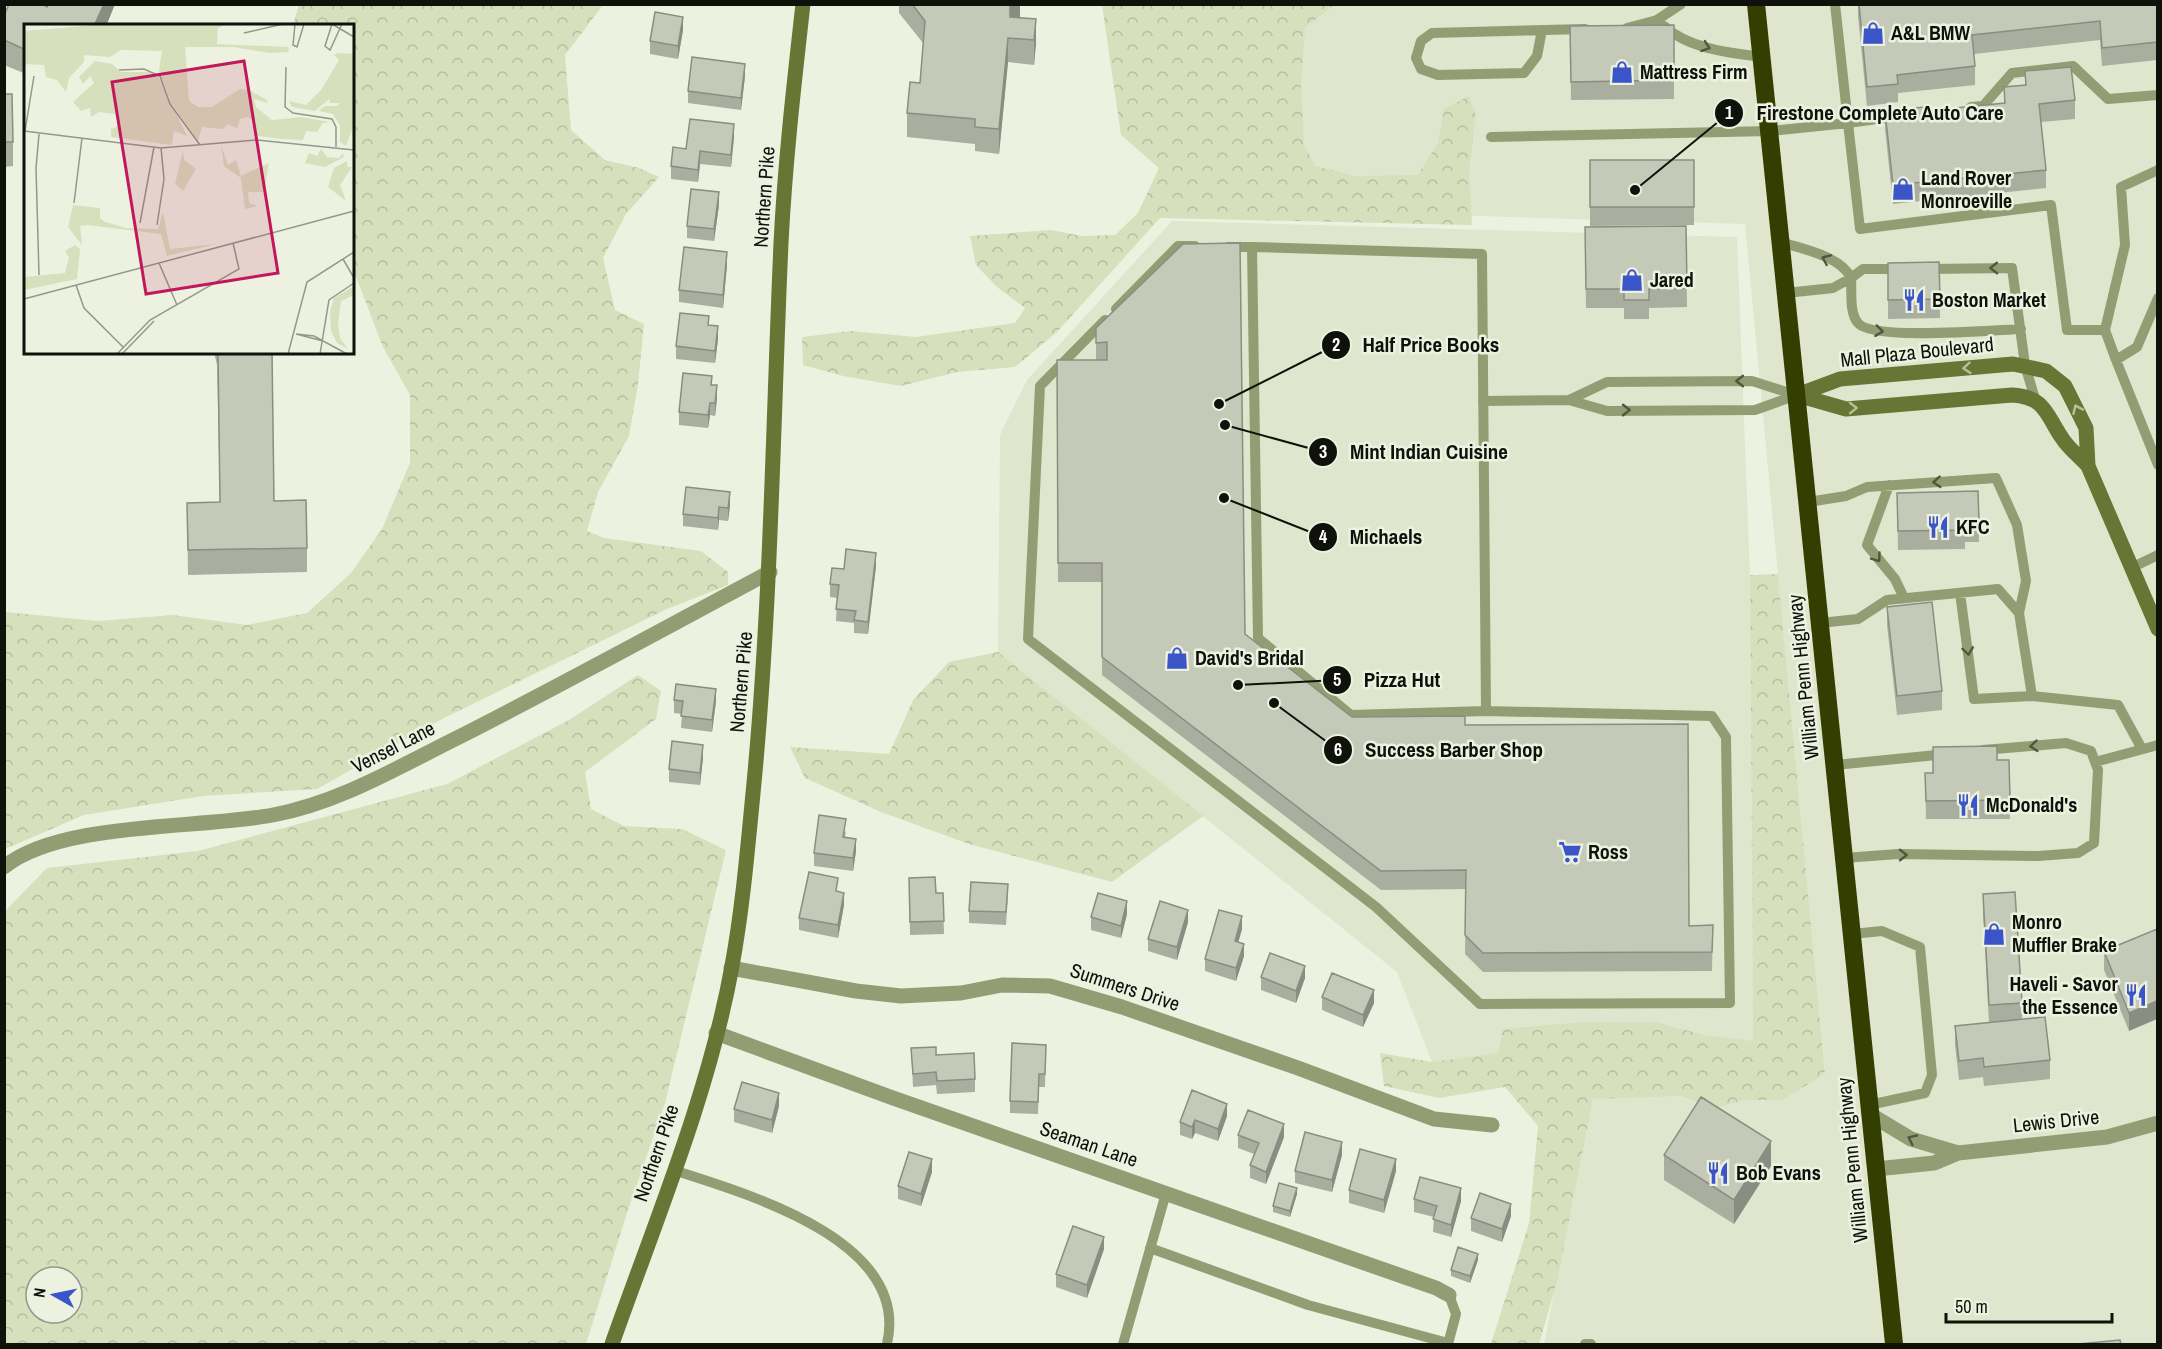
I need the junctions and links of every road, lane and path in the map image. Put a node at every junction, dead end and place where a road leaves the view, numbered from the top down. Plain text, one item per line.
1 (803, 4) edge
2 (1681, 4) edge
3 (1756, 4) edge
4 (1835, 4) edge
5 (1657, 20) junction
6 (1620, 28) edge
7 (1598, 29) edge
8 (1542, 30) junction
9 (1762, 57) junction
10 (2157, 95) edge
11 (1960, 109) edge
12 (1915, 114) edge
13 (1848, 123) junction
14 (1770, 131) junction
15 (1491, 137) dead end
16 (2157, 170) edge
17 (1781, 242) junction
18 (1252, 247) junction
19 (1851, 278) junction
20 (1786, 293) junction
21 (2157, 298) edge
22 (2021, 329) junction
23 (2105, 330) junction
24 (2116, 360) junction
25 (2025, 365) junction
26 (1797, 395) junction
27 (2035, 399) junction
28 (1569, 400) junction
29 (1483, 401) junction
30 (2088, 465) junction
31 (2157, 465) edge
32 (1889, 485) junction
33 (1808, 502) junction
34 (2157, 555) edge
35 (2133, 567) junction
36 (770, 572) junction
37 (1960, 593) junction
38 (1904, 598) junction
39 (2019, 613) junction
40 (1820, 623) junction
41 (2157, 629) edge
42 (2032, 696) junction
43 (1486, 711) junction
44 (2157, 745) edge
45 (2142, 749) junction
46 (2093, 757) junction
47 (1835, 765) junction
48 (1844, 858) junction
49 (4, 867) edge
50 (1852, 934) junction
51 (731, 968) junction
52 (716, 1033) junction
53 (1870, 1110) junction
54 (2157, 1123) edge
55 (1492, 1125) dead end
56 (1958, 1153) junction
57 (1876, 1169) junction
58 (673, 1170) junction
59 (1166, 1193) junction
60 (1150, 1248) junction
61 (1449, 1295) joint
62 (1448, 1343) edge
63 (612, 1344) edge
64 (887, 1344) edge
65 (1123, 1344) edge
66 (1584, 1344) edge
67 (1591, 1344) edge
68 (1894, 1344) edge

1 - 36 street, Northern Pike
2 - 5 lane
3 - 9 highway, William Penn Highway
4 - 13 lane
5 - 6 lane
5 -> 9 lane
7 - 8 lane
8 - 8 lane
9 - 14 highway, William Penn Highway
10 - 11 lane
12 - 13 lane
13 - 14 lane
13 - 23 lane
14 - 15 lane
14 - 17 highway, William Penn Highway
16 - 23 lane
19 -> 17 lane
17 - 20 highway, William Penn Highway
18 - 29 lane
18 - 43 lane
18 - 43 lane
19 - 20 lane
19 -> 22 lane
22 -> 19 lane
20 - 26 highway, William Penn Highway
21 - 24 lane
22 - 25 lane
23 - 24 lane
24 - 31 lane
25 -> 26 street, Mall Plaza Boulevard
25 - 27 lane
30 -> 25 street, Mall Plaza Boulevard
26 -> 27 street
28 -> 26 lane
26 -> 28 lane
26 - 33 highway, William Penn Highway
27 - 30 street, Mall Plaza Boulevard
28 - 29 lane
29 - 43 lane
30 - 35 street, Mall Plaza Boulevard
32 - 33 lane
32 -> 38 lane
39 -> 32 lane
33 - 40 highway, William Penn Highway
34 - 35 lane
35 - 41 street, Mall Plaza Boulevard
36 - 49 street, Vensel Lane
36 - 51 street, Northern Pike
37 - 38 lane
37 - 39 lane
37 -> 42 lane
38 - 40 lane
39 - 42 lane
40 - 47 highway, William Penn Highway
42 - 45 lane
44 - 45 lane
45 - 46 lane
46 -> 47 lane
48 -> 46 lane
47 - 48 highway, William Penn Highway
48 - 50 highway, William Penn Highway
50 - 53 highway, William Penn Highway
50 - 53 lane
51 - 52 street, Northern Pike
51 - 55 street, Summers Drive
52 - 58 street, Northern Pike
52 - 59 street, Seaman Lane
56 -> 53 street, Lewis Drive
53 - 57 highway, William Penn Highway
54 - 56 street, Lewis Drive
56 - 57 street, Lewis Drive
57 - 68 highway, William Penn Highway
58 - 63 street, Northern Pike
58 - 64 lane
59 - 60 lane
59 - 61 street, Seaman Lane
60 - 62 lane
60 - 65 lane
61 - 62 lane
66 - 67 lane

